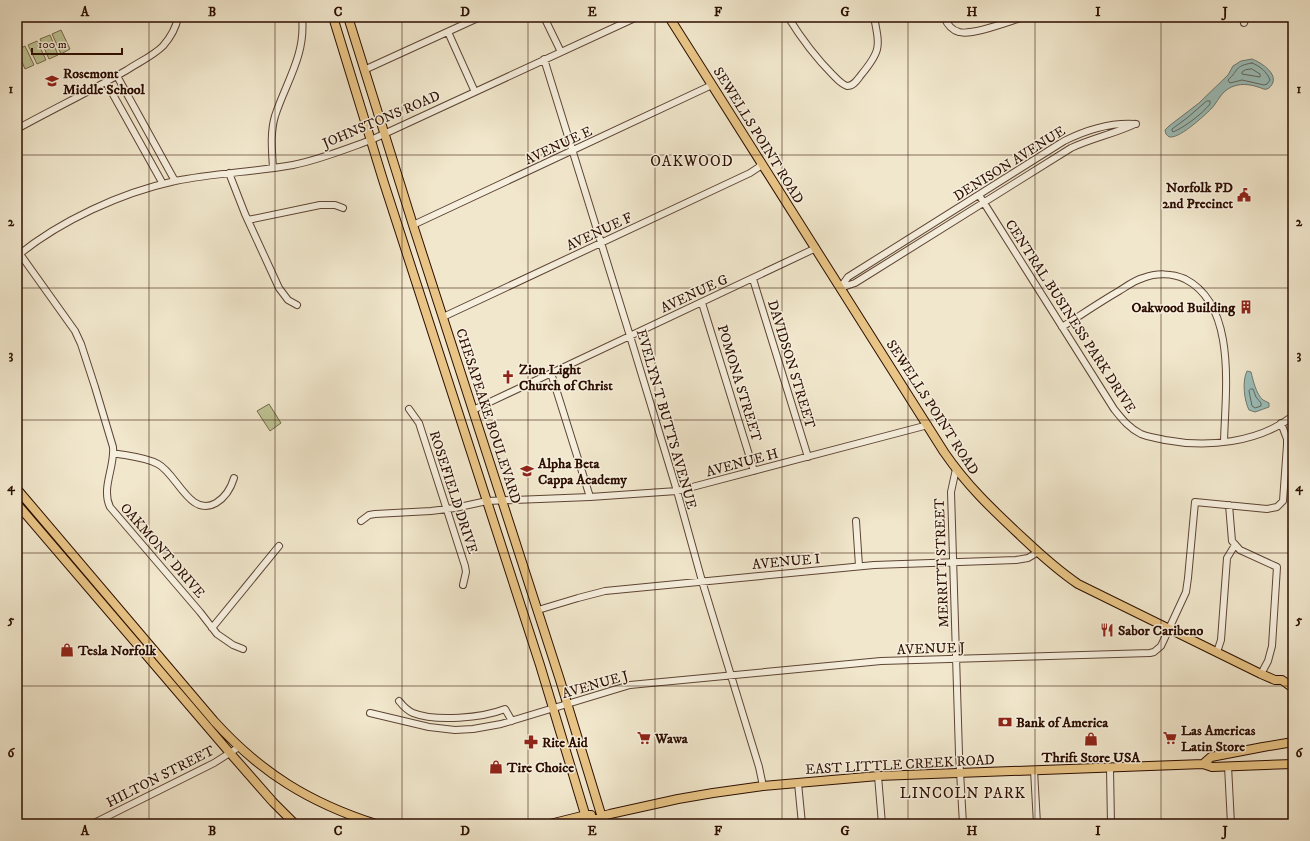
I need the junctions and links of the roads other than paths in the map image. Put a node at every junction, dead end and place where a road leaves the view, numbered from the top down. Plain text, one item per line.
1 (178, 17) edge
2 (302, 17) edge
3 (333, 17) edge
4 (348, 17) edge
5 (480, 17) edge
6 (544, 17) edge
7 (637, 17) edge
8 (669, 17) edge
9 (788, 17) edge
10 (874, 17) edge
11 (944, 17) edge
12 (1024, 17) edge
13 (448, 32) junction
14 (561, 52) junction
15 (544, 59) junction
16 (364, 70) junction
17 (116, 76) junction
18 (106, 82) junction
19 (712, 85) junction
20 (475, 92) junction
21 (17, 130) edge
22 (384, 134) junction
23 (371, 140) junction
24 (573, 151) junction
25 (761, 162) junction
26 (273, 168) junction
27 (228, 173) junction
28 (175, 181) junction
29 (163, 184) junction
30 (979, 195) junction
31 (984, 202) junction
32 (343, 208) dead end
33 (248, 220) junction
34 (413, 225) junction
35 (601, 243) junction
36 (816, 248) junction
37 (19, 255) edge
38 (753, 279) junction
39 (840, 288) junction
40 (702, 302) junction
41 (297, 305) dead end
42 (443, 317) junction
43 (1062, 327) junction
44 (630, 336) junction
45 (551, 373) junction
46 (408, 409) dead end
47 (473, 410) junction
48 (1293, 416) edge
49 (1281, 423) junction
50 (928, 425) junction
51 (1224, 442) junction
52 (114, 453) junction
53 (808, 457) junction
54 (956, 469) junction
55 (754, 471) junction
56 (234, 478) dead end
57 (17, 489) edge
58 (676, 490) junction
59 (590, 497) junction
60 (487, 501) junction
61 (503, 501) junction
62 (17, 504) edge
63 (1229, 505) junction
64 (447, 509) junction
65 (361, 521) dead end
66 (856, 521) dead end
67 (1235, 545) junction
68 (279, 546) dead end
69 (1038, 552) junction
70 (953, 562) junction
71 (859, 566) junction
72 (702, 581) junction
73 (463, 585) dead end
74 (538, 610) junction
75 (212, 628) junction
76 (1169, 629) junction
77 (243, 649) dead end
78 (1217, 652) junction
79 (956, 659) junction
80 (1261, 674) junction
81 (730, 676) junction
82 (1275, 680) junction
83 (1293, 688) edge
84 (1293, 694) edge
85 (399, 701) dead end
86 (567, 704) junction
87 (554, 708) junction
88 (370, 713) dead end
89 (512, 721) junction
90 (1293, 742) edge
91 (239, 747) junction
92 (230, 753) junction
93 (1203, 764) junction
94 (1293, 764) edge
95 (1228, 766) junction
96 (1110, 768) junction
97 (1034, 770) junction
98 (960, 772) junction
99 (878, 776) junction
100 (798, 783) junction
101 (763, 786) junction
102 (586, 815) junction
103 (358, 818) junction
104 (603, 820) edge
105 (92, 824) edge
106 (295, 824) edge
107 (369, 824) edge
108 (376, 824) edge
109 (550, 824) edge
110 (588, 824) edge
111 (802, 824) edge
112 (882, 824) edge
113 (963, 824) edge
114 (1037, 824) edge
115 (1111, 824) edge
116 (1231, 824) edge

1 - 17 street
2 - 26 street
3 - 23 main road, CHESAPEAKE BOULEVARD
4 - 16 main road, CHESAPEAKE BOULEVARD
5 - 13 street
6 - 14 street
7 - 14 street, JOHNSTONS ROAD
8 - 19 main road, SEWELLS POINT ROAD
9 - 10 street
11 - 12 street
13 - 16 street
13 - 20 street
14 - 15 street, JOHNSTONS ROAD
15 - 20 street, JOHNSTONS ROAD
15 - 24 street, EVELYN T BUTTS AVENUE
16 - 22 main road, CHESAPEAKE BOULEVARD
17 - 18 street
17 - 28 street
18 - 21 street
18 - 29 street
19 - 24 street, AVENUE E
19 - 25 main road, SEWELLS POINT ROAD
20 - 22 street, JOHNSTONS ROAD
22 - 23 street, JOHNSTONS ROAD
22 - 34 main road, CHESAPEAKE BOULEVARD
23 - 26 street, JOHNSTONS ROAD
23 - 60 main road, CHESAPEAKE BOULEVARD
24 - 34 street, AVENUE E
24 - 35 street, EVELYN T BUTTS AVENUE
25 - 35 street, AVENUE F
25 - 36 main road, SEWELLS POINT ROAD
26 - 27 street, JOHNSTONS ROAD
27 - 28 street, JOHNSTONS ROAD
27 - 33 street
28 - 29 street, JOHNSTONS ROAD
29 - 37 street, JOHNSTONS ROAD
30 - 31 street, CENTRAL BUSINESS PARK DRIVE
30 - 31 street, DENISON AVENUE
30 - 39 street, DENISON AVENUE
31 - 39 street, DENISON AVENUE
31 - 43 street, CENTRAL BUSINESS PARK DRIVE
32 - 33 street
33 - 41 street
34 - 42 main road, CHESAPEAKE BOULEVARD
35 - 42 street, AVENUE F
35 - 44 street, EVELYN T BUTTS AVENUE
36 - 38 street, AVENUE G
36 - 39 main road, SEWELLS POINT ROAD
37 - 52 street, OAKMONT DRIVE
38 - 40 street, AVENUE G
38 - 53 street, DAVIDSON STREET
39 - 50 main road, SEWELLS POINT ROAD
40 - 44 street, AVENUE G
40 - 55 street, POMONA STREET
42 - 47 main road, CHESAPEAKE BOULEVARD
43 - 51 street, CENTRAL BUSINESS PARK DRIVE
43 - 51 street
44 - 45 street, AVENUE G
44 - 58 street, EVELYN T BUTTS AVENUE
45 - 47 street, AVENUE G
45 - 59 street
46 - 64 street, ROSEFIELD DRIVE
47 - 61 main road, CHESAPEAKE BOULEVARD
48 - 49 street, CENTRAL BUSINESS PARK DRIVE
49 - 51 street, CENTRAL BUSINESS PARK DRIVE
49 - 63 street
50 - 53 street, AVENUE H
50 - 54 main road, SEWELLS POINT ROAD
52 - 56 street
52 - 75 street, OAKMONT DRIVE
53 - 55 street, AVENUE H
54 - 69 main road, SEWELLS POINT ROAD
54 - 70 street, MERRITT STREET
55 - 58 street, AVENUE H
57 - 91 main road
58 - 59 street, AVENUE H
58 - 72 street, EVELYN T BUTTS AVENUE
59 - 61 street, AVENUE H
60 - 61 street, AVENUE H
60 - 64 street, AVENUE H
60 - 87 main road, CHESAPEAKE BOULEVARD
61 - 74 main road, CHESAPEAKE BOULEVARD
62 - 92 main road
63 - 67 street
63 - 76 street, AVENUE J
64 - 65 street, AVENUE H
64 - 73 street, ROSEFIELD DRIVE
66 - 71 street
67 - 78 street
67 - 80 street
68 - 75 street
69 - 70 street, AVENUE I
69 - 76 main road, SEWELLS POINT ROAD
70 - 71 street, AVENUE I
70 - 79 street, MERRITT STREET
71 - 72 street, AVENUE I
72 - 74 street, AVENUE I
72 - 81 street, EVELYN T BUTTS AVENUE
74 - 86 main road, CHESAPEAKE BOULEVARD
75 - 77 street, OAKMONT DRIVE
76 - 78 main road, SEWELLS POINT ROAD
76 - 79 street, AVENUE J
78 - 80 main road, SEWELLS POINT ROAD
79 - 81 street, AVENUE J
79 - 98 street, MERRITT STREET
80 - 82 main road, SEWELLS POINT ROAD
81 - 86 street, AVENUE J
81 - 101 street, EVELYN T BUTTS AVENUE
82 - 83 main road, SEWELLS POINT ROAD
82 - 84 main road
85 - 89 street
86 - 87 street, AVENUE J
86 - 104 main road, CHESAPEAKE BOULEVARD
87 - 89 street, AVENUE J
87 - 102 main road, CHESAPEAKE BOULEVARD
88 - 89 street, AVENUE J
90 - 93 main road, EAST LITTLE CREEK ROAD
91 - 92 street, HILTON STREET
91 - 103 main road
92 - 105 street, HILTON STREET
92 - 106 main road
93 - 95 main road, EAST LITTLE CREEK ROAD
93 - 96 main road, EAST LITTLE CREEK ROAD
94 - 95 main road, EAST LITTLE CREEK ROAD
95 - 116 street
96 - 97 main road, EAST LITTLE CREEK ROAD
96 - 115 street
97 - 98 main road, EAST LITTLE CREEK ROAD
97 - 114 street
98 - 99 main road, EAST LITTLE CREEK ROAD
98 - 113 street, MERRITT STREET
99 - 100 main road, EAST LITTLE CREEK ROAD
99 - 112 street
100 - 101 main road, EAST LITTLE CREEK ROAD
100 - 111 street
101 - 104 main road, EAST LITTLE CREEK ROAD
102 - 104 main road, EAST LITTLE CREEK ROAD
102 - 109 main road, EAST LITTLE CREEK ROAD
102 - 110 main road, CHESAPEAKE BOULEVARD
103 - 107 main road
103 - 108 main road
104 - 110 main road, EAST LITTLE CREEK ROAD

